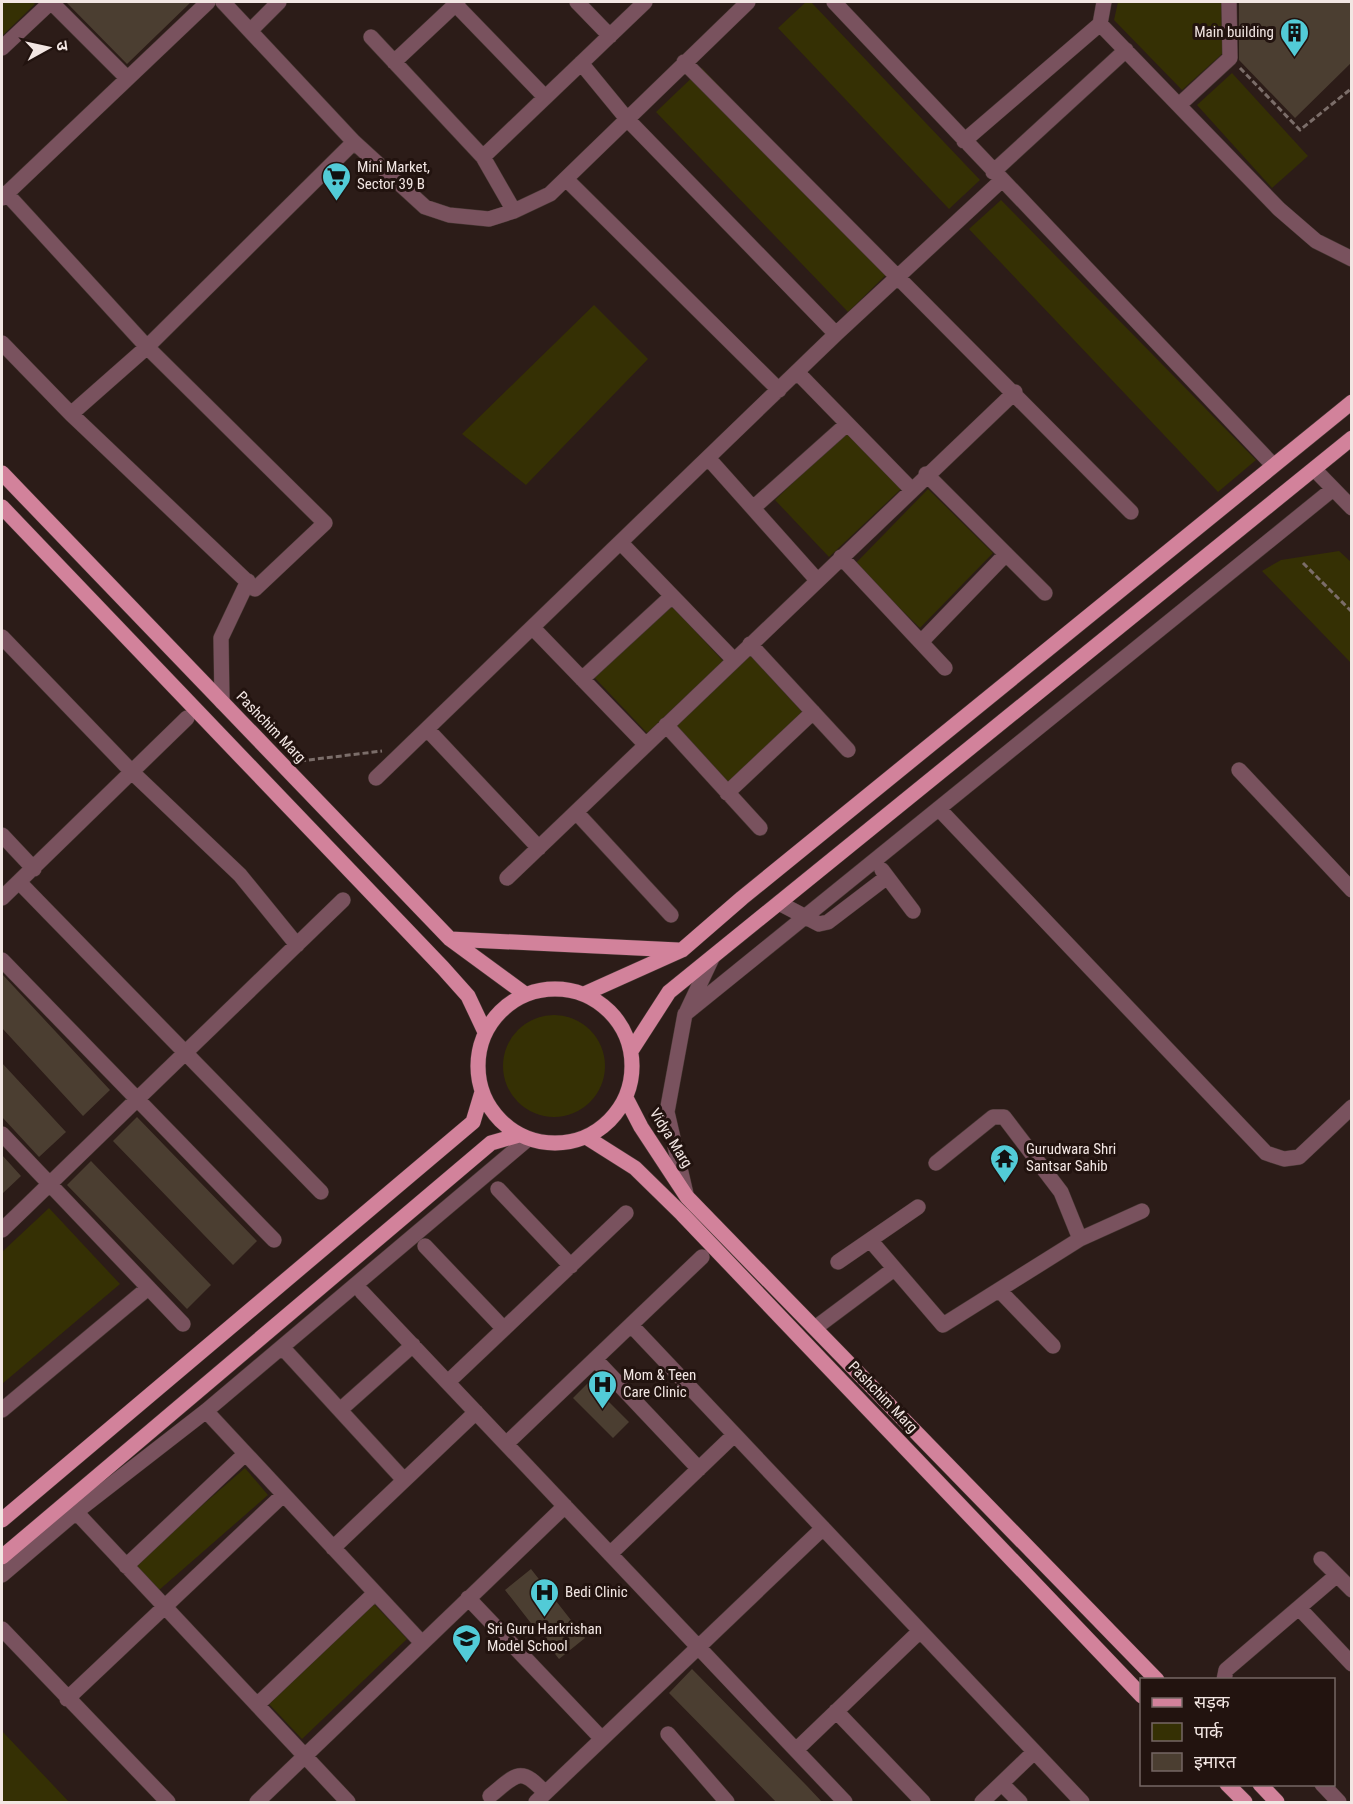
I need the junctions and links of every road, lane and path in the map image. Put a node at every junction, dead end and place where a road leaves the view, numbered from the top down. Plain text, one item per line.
1 (51, 2) edge
2 (208, 2) edge
3 (223, 2) edge
4 (279, 2) edge
5 (577, 2) edge
6 (645, 2) edge
7 (748, 2) edge
8 (834, 2) edge
9 (1104, 2) edge
10 (1229, 2) edge
11 (457, 3) edge
12 (1100, 24) junction
13 (252, 29) junction
14 (609, 36) junction
15 (371, 37) dead end
16 (2, 48) edge
17 (1126, 50) junction
18 (1230, 58) junction
19 (394, 62) junction
20 (684, 62) junction
21 (580, 63) junction
22 (126, 77) junction
23 (1352, 88) edge
24 (545, 97) junction
25 (1179, 105) junction
26 (627, 119) junction
27 (964, 141) junction
28 (354, 142) junction
29 (483, 157) junction
30 (997, 176) junction
31 (566, 179) junction
32 (4, 195) edge
33 (514, 211) junction
34 (1352, 260) edge
35 (899, 276) junction
36 (836, 334) junction
37 (2, 343) edge
38 (147, 347) junction
39 (798, 373) junction
40 (779, 390) junction
41 (1015, 392) junction
42 (1352, 402) edge
43 (71, 414) junction
44 (847, 424) junction
45 (1352, 438) edge
46 (709, 459) junction
47 (1273, 465) junction
48 (1314, 469) junction
49 (2, 473) edge
50 (926, 474) junction
51 (911, 489) junction
52 (1333, 489) junction
53 (2, 507) edge
54 (753, 508) junction
55 (1352, 508) edge
56 (1131, 512) dead end
57 (621, 543) junction
58 (1006, 554) junction
59 (841, 557) junction
60 (1303, 563) dead end
61 (817, 580) junction
62 (248, 581) junction
63 (1045, 593) dead end
64 (672, 596) junction
65 (1352, 612) edge
66 (533, 628) junction
67 (2, 637) edge
68 (921, 642) junction
69 (750, 645) junction
70 (734, 660) junction
71 (945, 668) dead end
72 (582, 679) junction
73 (222, 702) junction
74 (813, 712) junction
75 (187, 718) dead end
76 (666, 725) junction
77 (427, 729) junction
78 (646, 745) junction
79 (408, 747) junction
80 (848, 750) dead end
81 (279, 762) junction
82 (1239, 770) dead end
83 (133, 773) junction
84 (376, 778) dead end
85 (728, 793) junction
86 (939, 809) junction
87 (576, 812) junction
88 (760, 828) dead end
89 (2, 835) edge
90 (538, 848) junction
91 (875, 861) junction
92 (34, 869) junction
93 (887, 877) junction
94 (507, 878) dead end
95 (19, 882) junction
96 (1352, 890) edge
97 (2, 898) edge
98 (344, 900) dead end
99 (779, 903) junction
100 (913, 911) dead end
101 (671, 915) dead end
102 (806, 916) junction
103 (450, 939) junction
104 (297, 945) junction
105 (682, 950) junction
106 (711, 958) junction
107 (2, 960) edge
108 (525, 994) junction
109 (584, 994) junction
110 (686, 1014) junction
111 (485, 1032) junction
112 (631, 1051) junction
113 (186, 1053) junction
114 (482, 1092) junction
115 (626, 1098) junction
116 (137, 1100) junction
117 (1352, 1107) edge
118 (2, 1134) edge
119 (523, 1137) junction
120 (586, 1137) junction
121 (936, 1163) dead end
122 (49, 1184) junction
123 (498, 1189) dead end
124 (321, 1192) dead end
125 (687, 1197) junction
126 (918, 1207) dead end
127 (1142, 1211) dead end
128 (626, 1214) dead end
129 (2, 1230) edge
130 (1080, 1239) junction
131 (274, 1240) dead end
132 (870, 1240) junction
133 (425, 1246) dead end
134 (702, 1257) dead end
135 (838, 1262) dead end
136 (571, 1266) junction
137 (894, 1269) junction
138 (148, 1288) junction
139 (999, 1290) junction
140 (362, 1292) dead end
141 (183, 1324) dead end
142 (631, 1325) junction
143 (815, 1328) junction
144 (504, 1329) junction
145 (413, 1345) junction
146 (1053, 1346) dead end
147 (282, 1347) junction
148 (595, 1359) junction
149 (448, 1382) junction
150 (2, 1410) edge
151 (340, 1410) junction
152 (206, 1411) junction
153 (476, 1412) junction
154 (734, 1435) junction
155 (506, 1444) junction
156 (244, 1454) junction
157 (699, 1469) junction
158 (404, 1480) junction
159 (283, 1495) junction
160 (565, 1506) junction
161 (76, 1512) junction
162 (2, 1520) edge
163 (823, 1528) junction
164 (333, 1548) junction
165 (610, 1554) junction
166 (2, 1557) edge
167 (1321, 1559) dead end
168 (126, 1566) junction
169 (2, 1575) edge
170 (1337, 1575) junction
171 (1352, 1590) edge
172 (375, 1593) junction
173 (468, 1599) junction
174 (164, 1607) junction
175 (1299, 1608) junction
176 (2, 1629) edge
177 (920, 1631) junction
178 (422, 1643) junction
179 (698, 1647) junction
180 (1352, 1664) edge
181 (1155, 1678) edge
182 (1224, 1678) edge
183 (1140, 1694) edge
184 (67, 1699) junction
185 (257, 1705) junction
186 (836, 1711) junction
187 (668, 1734) dead end
188 (602, 1739) junction
189 (796, 1750) junction
190 (1034, 1752) junction
191 (304, 1756) junction
192 (1002, 1784) junction
193 (1228, 1786) edge
194 (1261, 1786) edge
195 (1323, 1786) edge
196 (490, 1796) dead end
197 (540, 1798) edge
198 (168, 1803) edge
199 (257, 1803) edge
200 (348, 1803) edge
201 (727, 1803) edge
202 (845, 1803) edge
203 (923, 1803) edge
204 (982, 1803) edge
205 (1020, 1803) edge
206 (1082, 1803) edge
207 (1245, 1803) edge
208 (1277, 1803) edge
209 (1339, 1803) edge

1 - 16 street
1 - 22 street
2 - 22 street
3 - 13 street
4 - 13 street
5 - 14 street
6 - 14 street
7 - 20 street
8 - 27 street
9 - 12 street
10 - 18 street
11 - 19 street
11 - 24 street
12 - 17 street
12 - 27 street
13 - 28 street
14 - 21 street
15 - 19 street
17 - 25 street
17 - 30 street
18 - 23 path
18 - 25 street
19 - 29 street
20 - 26 street
20 - 35 street
21 - 24 street
21 - 26 street
22 - 32 street
24 - 29 street
25 - 34 street
26 - 31 street
26 - 36 street
27 - 30 street
28 - 33 street
28 - 38 street
29 - 33 street
30 - 35 street
30 - 47 street
31 - 33 street
31 - 40 street
32 - 38 street
35 - 36 street
35 - 41 street
36 - 39 street
37 - 43 street
38 - 43 street
38 - 62 street
39 - 40 street
39 - 44 street
40 - 46 street
41 - 50 street
41 - 56 street
42 - 47 main road
43 - 62 street
44 - 51 street
44 - 54 street
45 - 48 main road
46 - 54 street
46 - 57 street
47 - 105 main road
48 - 52 street
48 - 99 main road
49 - 73 main road, Pashchim Marg
50 - 51 street
50 - 58 street
51 - 59 street
52 - 55 street
52 - 86 street
53 - 111 main road
54 - 61 street
57 - 64 street
57 - 66 street
58 - 63 street
58 - 68 street
59 - 61 street
59 - 68 street
60 - 65 path
61 - 69 street
62 - 73 street
64 - 70 street
64 - 72 street
66 - 72 street
66 - 77 street
67 - 83 street
68 - 71 street
69 - 70 street
69 - 74 street
70 - 76 street
72 - 78 street
73 - 81 main road, Pashchim Marg
74 - 80 street
74 - 85 street
75 - 83 street
76 - 78 street
76 - 85 street
77 - 79 street
77 - 90 street
78 - 87 street
79 - 81 path
79 - 84 street
81 - 103 main road, Pashchim Marg
82 - 96 street
83 - 92 street
83 - 104 street
85 - 88 street
86 - 91 street
86 - 117 street
87 - 90 street
87 - 101 street
89 - 92 street
90 - 94 street
91 - 93 street
91 - 102 street
92 - 95 street
93 - 100 street
93 - 102 street
95 - 97 street
95 - 113 street
98 - 104 street
99 - 102 street
99 - 106 main road
102 - 110 street
103 - 105 main road
103 - 108 main road, Pashchim Marg
104 - 113 street
105 - 109 main road
106 - 110 street
106 - 112 main road
107 - 116 street
108 - 109 main road
108 - 111 main road
109 - 112 main road
110 - 125 street
111 - 114 main road
112 - 115 main road
113 - 116 street
113 - 124 street
114 - 119 main road
114 - 162 main road
115 - 120 main road
115 - 125 main road, Vidya Marg
116 - 122 street
116 - 131 street
118 - 122 street
119 - 120 main road
119 - 147 street
119 - 166 main road
120 - 183 main road, Pashchim Marg
121 - 130 street
122 - 129 street
122 - 138 street
123 - 136 street
125 - 143 main road, Pashchim Marg
126 - 132 street
127 - 130 street
128 - 136 street
130 - 139 street
132 - 135 street
132 - 137 street
133 - 144 street
134 - 142 street
136 - 144 street
137 - 139 street
137 - 143 street
138 - 141 street
138 - 150 street
139 - 146 street
140 - 145 street
142 - 148 street
142 - 154 street
143 - 181 main road, Pashchim Marg
144 - 149 street
145 - 149 street
145 - 151 street
147 - 151 street
147 - 152 street
148 - 155 street
148 - 157 street
149 - 153 street
151 - 158 street
152 - 156 street
152 - 161 street
153 - 155 street
153 - 158 street
154 - 157 street
154 - 163 street
155 - 160 street
156 - 159 street
156 - 168 street
157 - 165 street
158 - 164 street
159 - 164 street
159 - 174 street
160 - 165 street
160 - 173 street
161 - 168 street
161 - 169 street
163 - 177 street
163 - 179 street
164 - 172 street
165 - 179 street
167 - 170 street
168 - 174 street
170 - 171 street
170 - 175 street
172 - 178 street
172 - 185 street
173 - 178 street
173 - 188 street
174 - 184 street
174 - 185 street
175 - 180 street
175 - 182 street
176 - 184 street
177 - 186 street
177 - 190 street
178 - 191 street
179 - 188 street
179 - 189 street
184 - 198 street
185 - 191 street
186 - 189 street
186 - 203 street
187 - 201 street
188 - 197 street
189 - 202 street
190 - 192 street
190 - 206 street
191 - 199 street
191 - 200 street
192 - 204 street
192 - 205 street
193 - 207 main road
194 - 208 main road
195 - 209 street
196 - 197 street

